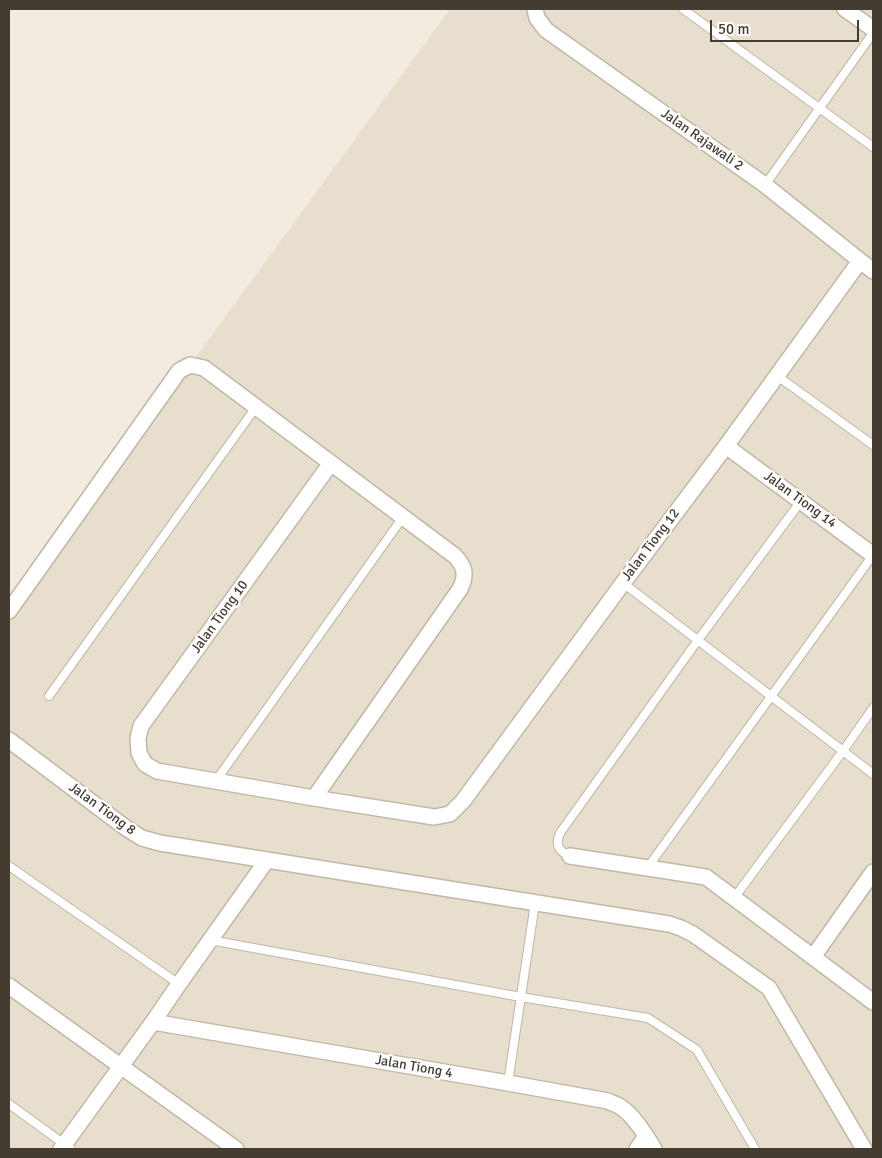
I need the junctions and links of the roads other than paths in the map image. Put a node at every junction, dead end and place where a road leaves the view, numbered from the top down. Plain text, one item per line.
1 (535, 9) edge
2 (683, 9) edge
3 (845, 9) edge
4 (873, 31) edge
5 (820, 108) junction
6 (873, 147) edge
7 (765, 185) junction
8 (860, 261) junction
9 (873, 271) edge
10 (776, 375) junction
11 (256, 407) junction
12 (726, 446) junction
13 (873, 446) edge
14 (331, 463) junction
15 (801, 501) junction
16 (403, 517) junction
17 (873, 555) edge
18 (623, 583) junction
19 (9, 611) edge
20 (698, 640) junction
21 (49, 696) dead end
22 (772, 697) junction
23 (873, 708) edge
24 (9, 740) edge
25 (843, 751) junction
26 (873, 774) edge
27 (215, 782) junction
28 (314, 798) junction
29 (570, 856) joint
30 (267, 860) junction
31 (9, 866) edge
32 (648, 867) junction
33 (871, 879) edge
34 (734, 898) junction
35 (534, 903) junction
36 (210, 940) junction
37 (813, 957) junction
38 (178, 984) junction
39 (9, 986) edge
40 (521, 998) junction
41 (873, 1002) edge
42 (153, 1022) junction
43 (121, 1066) junction
44 (508, 1083) junction
45 (9, 1104) edge
46 (650, 1143) edge
47 (66, 1148) edge
48 (236, 1149) edge
49 (637, 1149) edge
50 (756, 1149) edge
51 (864, 1149) edge

1 - 7 street, Jalan Rajawali 2
2 - 5 lane
3 - 4 street
4 - 5 lane
5 - 6 lane
5 - 7 lane
7 - 8 street, Jalan Rajawali 2
8 - 9 street, Jalan Rajawali 2
8 - 10 street, Jalan Tiong 12
10 - 12 street, Jalan Tiong 12
10 - 13 lane
11 - 14 street
11 - 19 street
11 - 21 lane
12 - 15 street, Jalan Tiong 14
12 - 18 street, Jalan Tiong 12
14 - 16 street
14 - 27 street, Jalan Tiong 10
15 - 17 street, Jalan Tiong 14
15 - 20 lane
16 - 27 lane
16 - 28 street
17 - 22 lane
18 - 20 lane
18 - 28 street, Jalan Tiong 12
20 - 22 lane
20 - 29 lane
22 - 25 lane
22 - 32 lane
23 - 25 lane
24 - 30 street, Jalan Tiong 8
25 - 26 lane
25 - 34 lane
27 - 28 street
29 - 32 street
30 - 35 street, Jalan Tiong 8
30 - 36 street
31 - 38 lane
32 - 34 street
33 - 37 street
34 - 37 street
35 - 40 lane
35 - 51 street, Jalan Tiong 8
36 - 38 street
36 - 40 lane
37 - 41 street
38 - 42 street
39 - 43 street
40 - 44 lane
40 - 50 lane
42 - 43 street
42 - 44 street, Jalan Tiong 4
43 - 47 street
43 - 48 street
44 - 46 street, Jalan Tiong 4
45 - 47 lane
46 - 49 street

